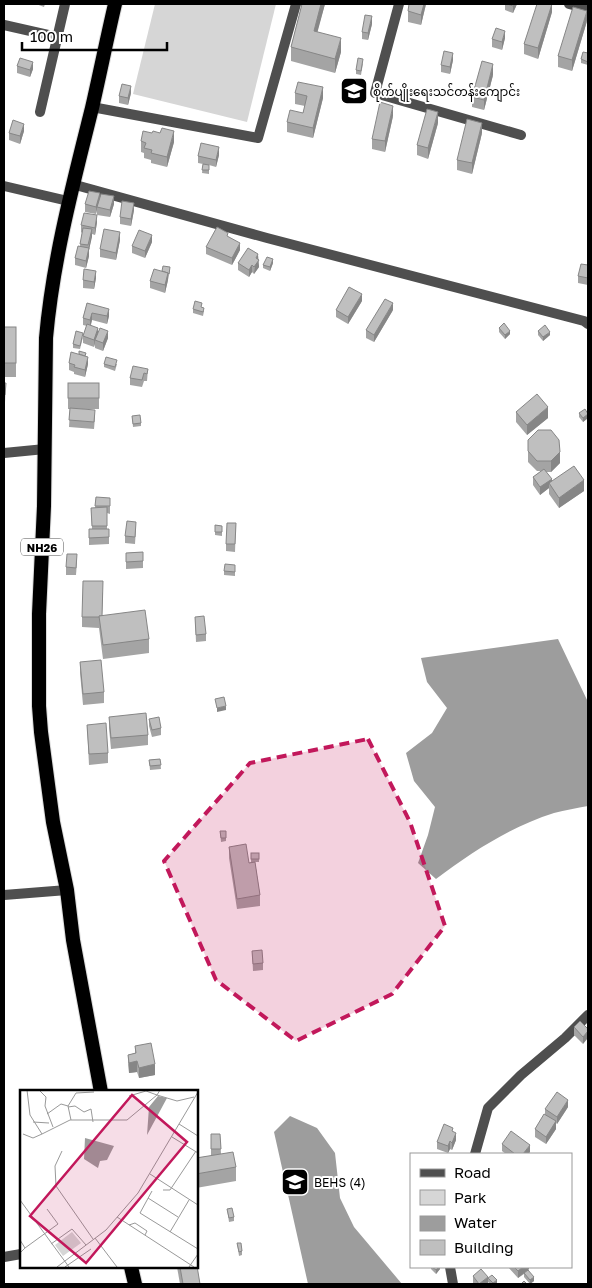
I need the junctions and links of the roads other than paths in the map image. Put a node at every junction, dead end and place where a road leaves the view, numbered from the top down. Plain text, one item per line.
1 (65, 4) edge
2 (115, 4) edge
3 (296, 4) edge
4 (399, 4) edge
5 (569, 4) edge
6 (588, 9) edge
7 (4, 25) edge
8 (58, 37) junction
9 (92, 107) junction
10 (40, 112) dead end
11 (521, 135) dead end
12 (72, 184) junction
13 (4, 186) edge
14 (68, 201) junction
15 (588, 324) edge
16 (45, 449) junction
17 (4, 453) edge
18 (67, 890) junction
19 (4, 895) edge
20 (588, 1014) edge
21 (101, 1090) edge
22 (475, 1153) edge
23 (20, 1254) edge
24 (4, 1257) edge
25 (131, 1268) edge
26 (450, 1268) edge
27 (135, 1284) edge
28 (453, 1284) edge

1 - 8 street
2 - 9 highway, NH26
3 - 9 street
4 - 11 street
5 - 6 street
7 - 8 street
8 - 10 street
9 - 12 highway, NH26
12 - 14 highway, NH26
12 - 15 street
13 - 14 street
14 - 16 highway, NH26
16 - 17 street
16 - 18 highway, NH26
18 - 19 street
18 - 21 highway, NH26
20 - 22 street
23 - 24 street
25 - 27 highway
26 - 28 street

